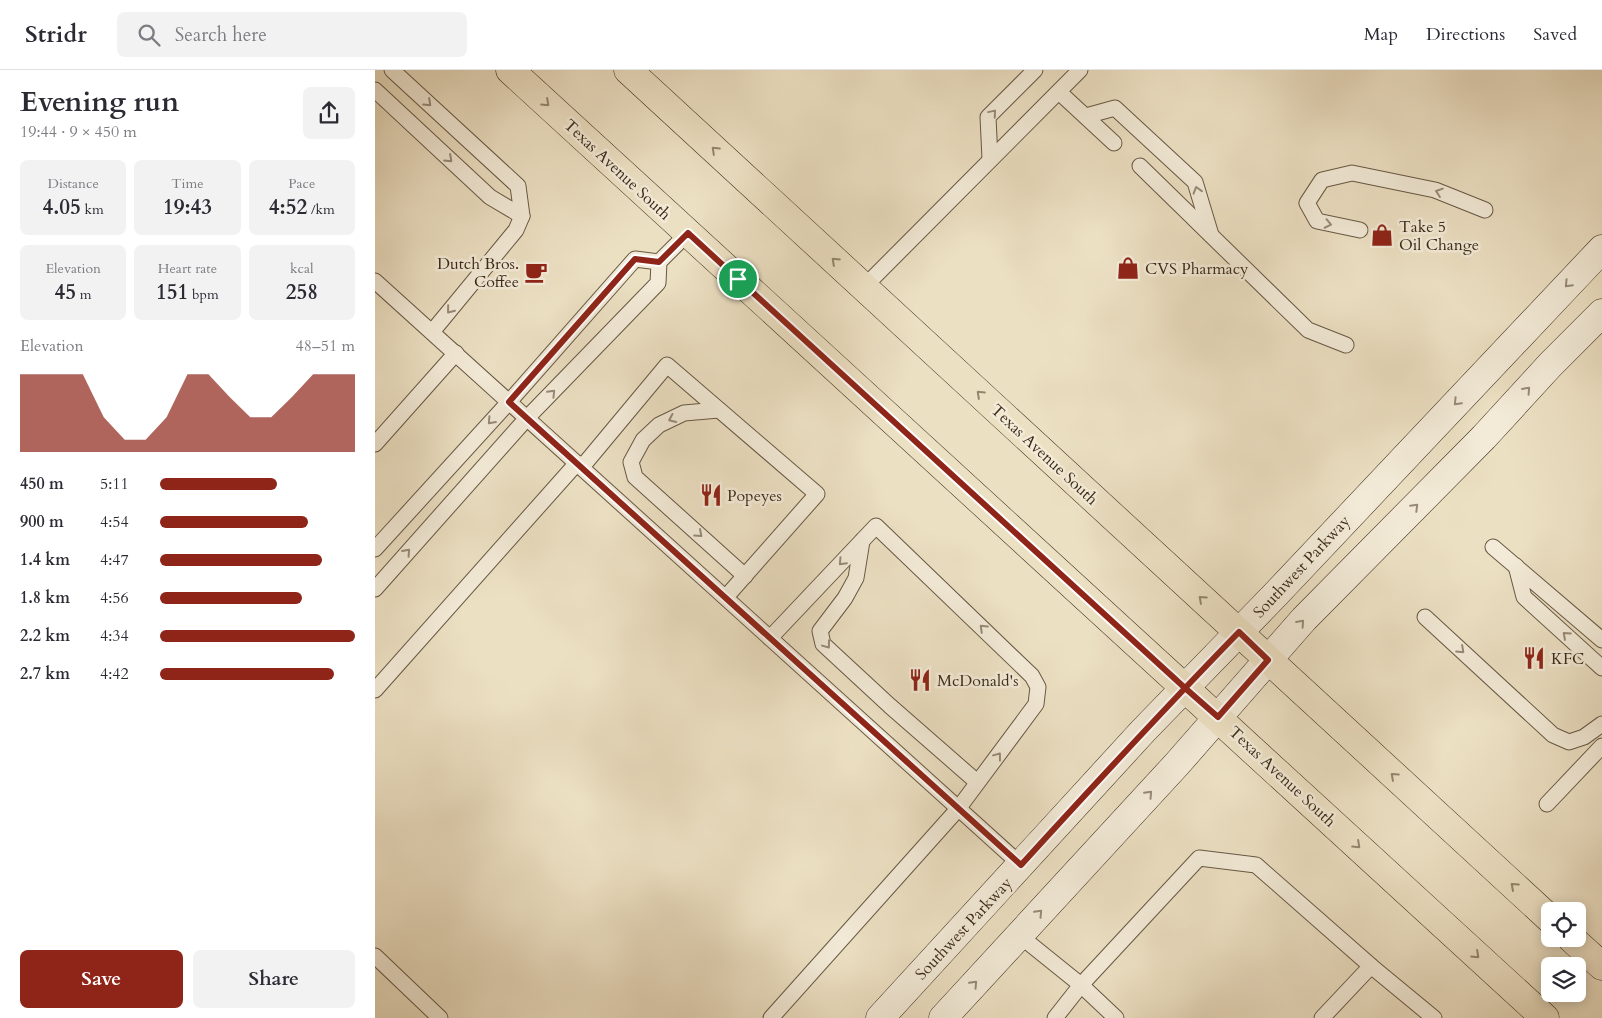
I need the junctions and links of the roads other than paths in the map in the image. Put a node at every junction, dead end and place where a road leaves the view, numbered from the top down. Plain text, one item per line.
1 (393, 70) edge
2 (510, 70) edge
3 (628, 70) edge
4 (1035, 70) edge
5 (1079, 70) edge
6 (375, 90) edge
7 (1059, 92) junction
8 (1086, 116) junction
9 (1114, 143) dead end
10 (990, 159) junction
11 (1140, 166) dead end
12 (1485, 210) dead end
13 (522, 216) junction
14 (1360, 230) dead end
15 (688, 233) junction
16 (1211, 236) junction
17 (1602, 249) edge
18 (659, 262) junction
19 (375, 281) edge
20 (864, 288) junction
21 (1602, 313) edge
22 (432, 332) junction
23 (1346, 345) dead end
24 (456, 353) junction
25 (509, 402) junction
26 (719, 410) junction
27 (527, 418) junction
28 (375, 444) edge
29 (579, 465) junction
30 (863, 540) junction
31 (1493, 547) dead end
32 (375, 549) edge
33 (1516, 566) junction
34 (745, 576) junction
35 (375, 589) edge
36 (726, 597) junction
37 (1425, 617) dead end
38 (1239, 632) junction
39 (770, 638) junction
40 (1602, 640) edge
41 (1268, 660) junction
42 (1602, 668) edge
43 (1185, 688) junction
44 (375, 690) edge
45 (1218, 717) junction
46 (1602, 724) edge
47 (1602, 746) edge
48 (977, 782) junction
49 (1547, 804) dead end
50 (958, 809) junction
51 (1021, 865) junction
52 (1541, 910) edge
53 (1019, 935) junction
54 (1581, 947) edge
55 (375, 956) edge
56 (1371, 966) junction
57 (1602, 966) edge
58 (1081, 985) junction
59 (440, 1018) edge
60 (771, 1018) edge
61 (881, 1018) edge
62 (943, 1018) edge
63 (1055, 1018) edge
64 (1116, 1018) edge
65 (1322, 1018) edge
66 (1434, 1018) edge
67 (1545, 1018) edge

1 -> 13 lane
2 -> 15 main road, Texas Avenue South
20 -> 3 main road, Texas Avenue South
10 -> 4 lane
5 - 7 lane
6 -> 13 lane
7 - 8 lane
7 - 10 lane
8 - 9 lane
16 -> 8 lane
10 - 20 lane
11 - 16 lane
12 -> 14 lane
13 -> 22 lane
15 - 18 lane
15 - 43 main road, Texas Avenue South
16 - 23 lane
17 -> 38 main road, Southwest Parkway
18 - 25 lane
27 -> 18 lane
19 - 22 lane
38 -> 20 main road, Texas Avenue South
41 -> 21 main road
22 - 24 lane
24 - 25 lane
24 - 28 lane
25 - 27 lane
25 -> 32 lane
26 - 29 lane
26 - 34 lane
26 -> 34 lane
27 - 29 lane
35 -> 27 lane
29 - 36 lane
29 - 44 lane
30 -> 39 lane
30 -> 48 lane
48 -> 30 lane
31 - 33 lane
33 - 40 lane
42 -> 33 lane
34 - 36 lane
36 - 39 lane
37 -> 46 lane
38 - 41 main road, Texas Avenue South
38 - 43 main road, Southwest Parkway
39 - 50 lane
41 - 45 main road
52 -> 41 main road, Texas Avenue South
43 - 45 main road, Texas Avenue South
43 - 51 main road, Southwest Parkway
53 -> 45 main road
45 -> 67 main road, Texas Avenue South
47 - 49 lane
48 - 50 lane
50 - 51 lane
50 - 60 lane
51 - 61 main road, Southwest Parkway
53 - 58 lane
62 -> 53 main road
54 - 57 main road
55 - 59 lane
56 - 58 lane
56 - 65 lane
56 - 66 lane
58 - 63 lane
58 - 64 lane

